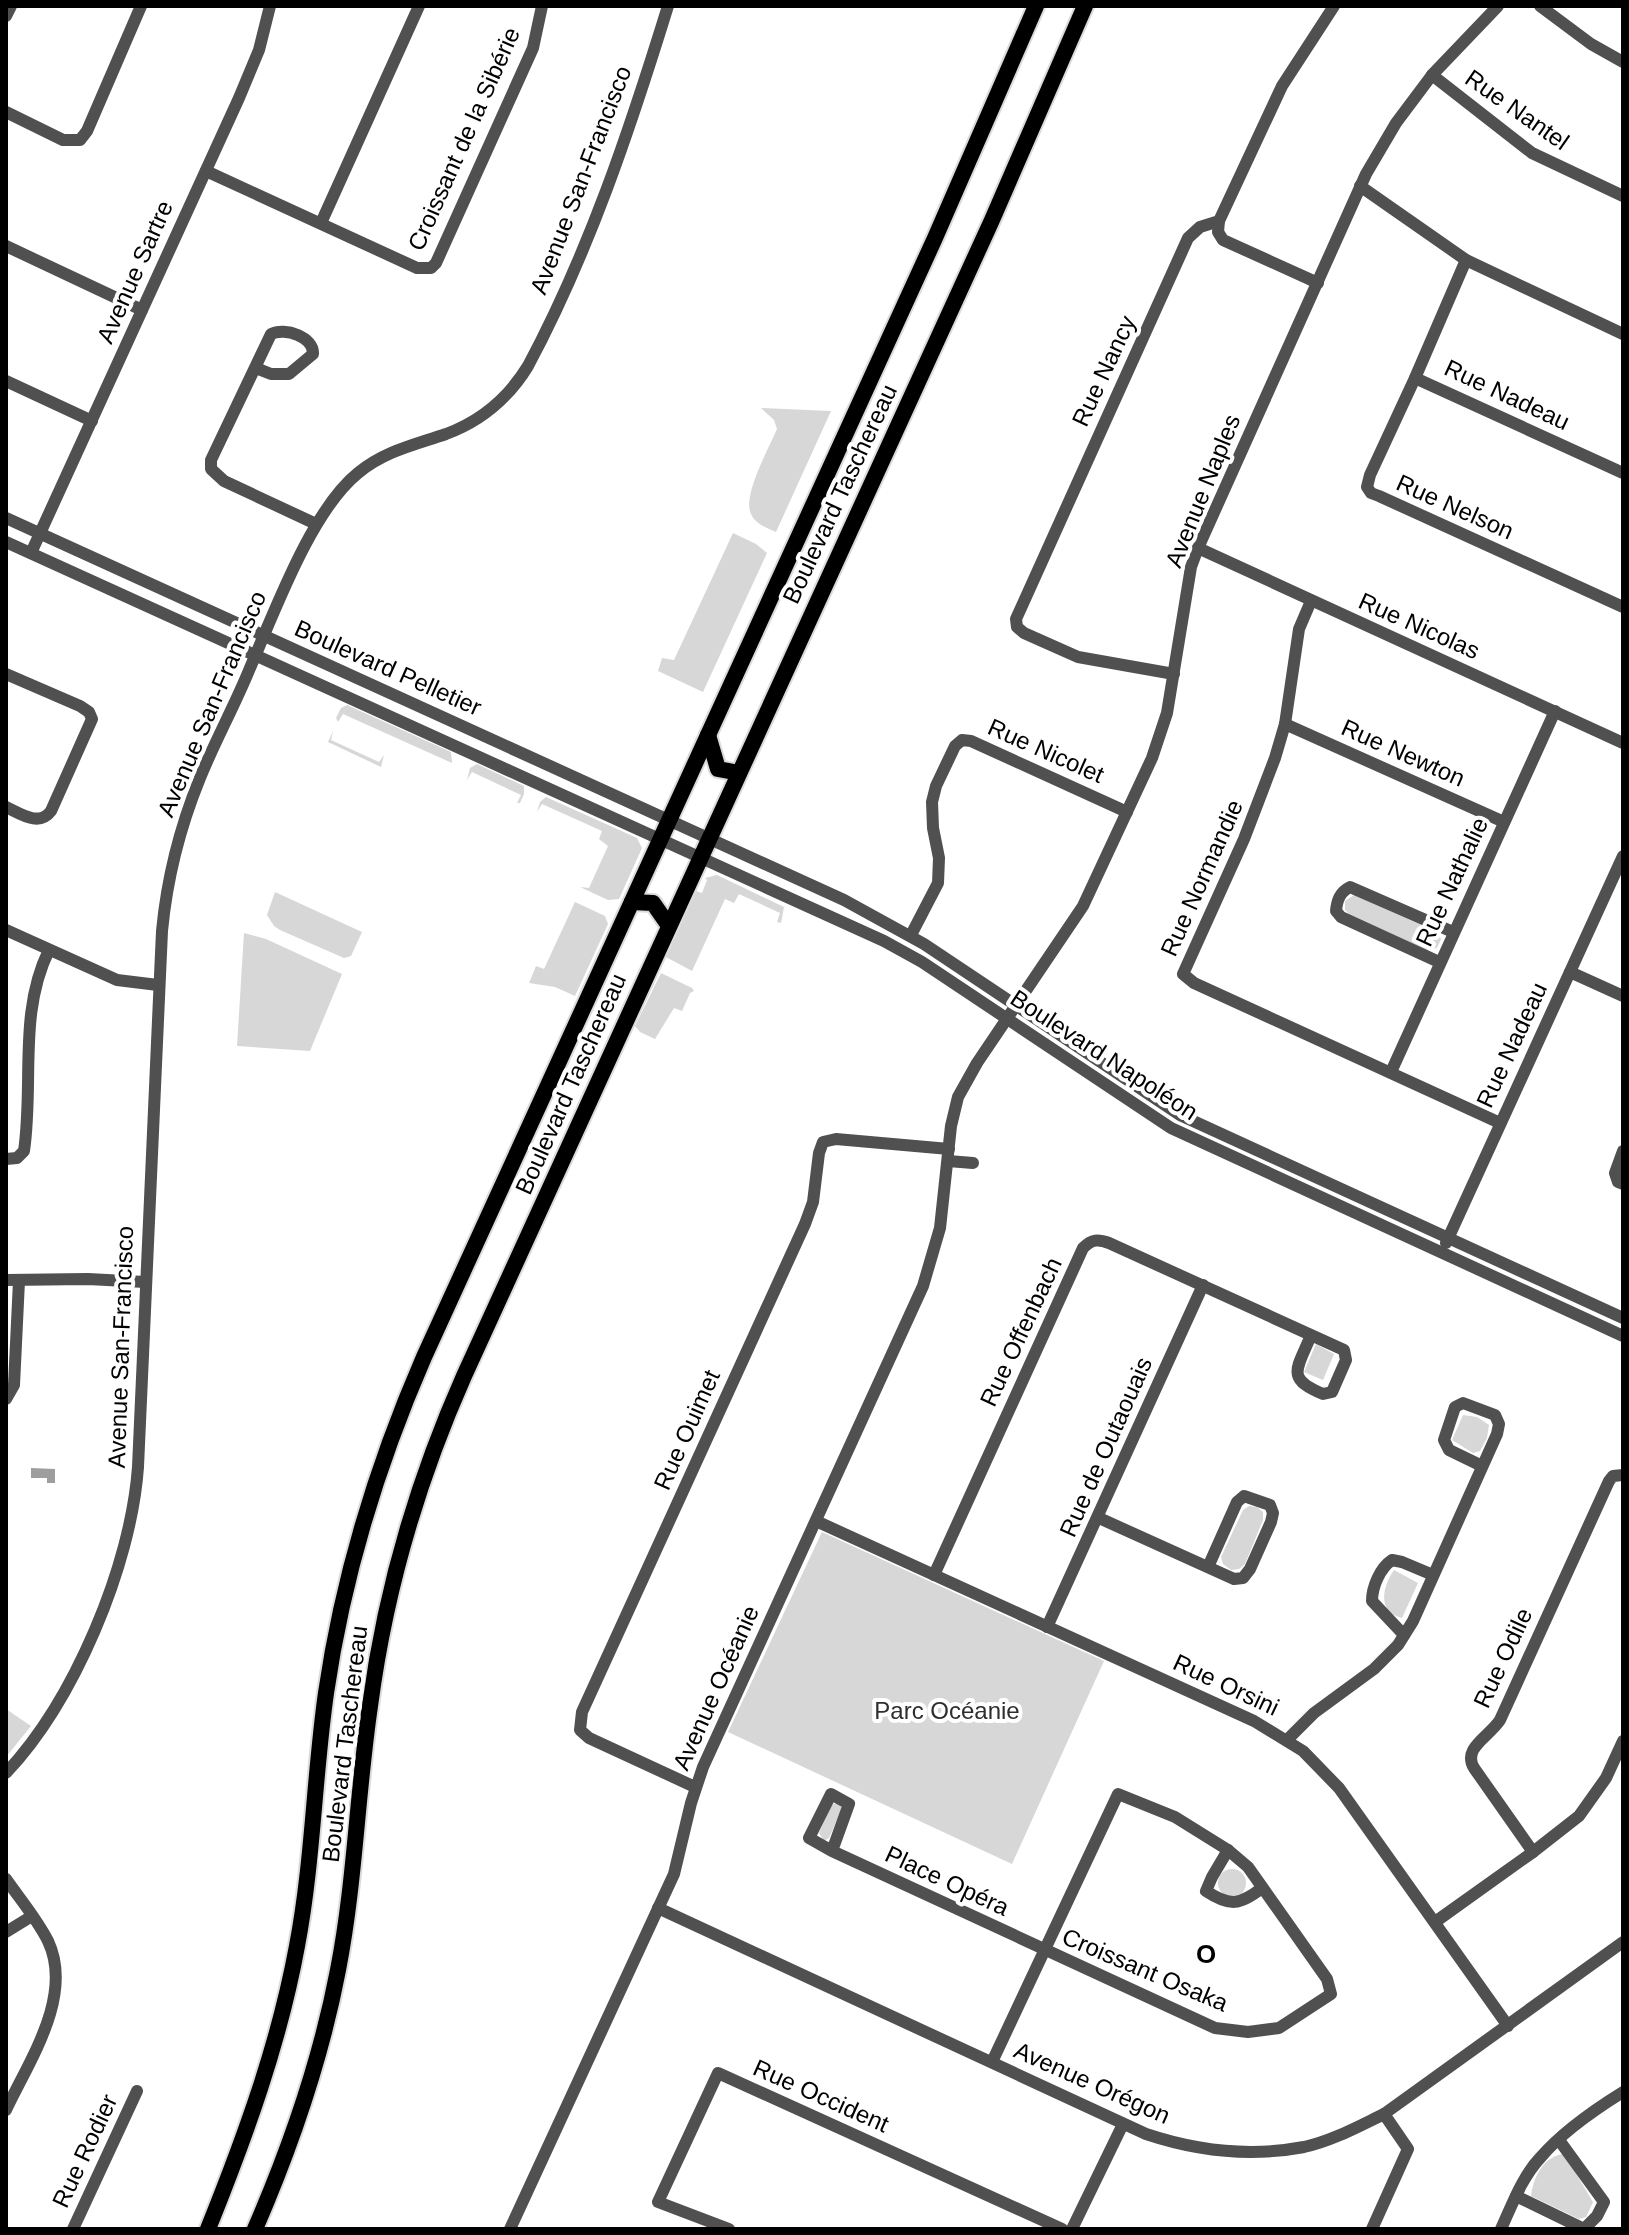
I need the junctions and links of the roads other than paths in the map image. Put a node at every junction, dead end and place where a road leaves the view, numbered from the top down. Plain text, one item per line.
1 (11, 6) edge
2 (141, 6) edge
3 (270, 6) edge
4 (419, 6) edge
5 (542, 6) edge
6 (668, 6) edge
7 (1036, 6) edge
8 (1085, 6) edge
9 (1334, 6) edge
10 (1498, 6) edge
11 (1540, 6) edge
12 (6, 16) edge
13 (1623, 62) edge
14 (1432, 75) junction
15 (6, 112) edge
16 (206, 171) junction
17 (1360, 186) junction
18 (1623, 196) edge
19 (1219, 221) junction
20 (321, 223) junction
21 (6, 246) edge
22 (1466, 260) junction
23 (1318, 283) junction
24 (142, 310) junction
25 (1623, 334) edge
26 (256, 368) junction
27 (1415, 378) junction
28 (6, 381) edge
29 (92, 421) junction
30 (1623, 473) edge
31 (6, 518) edge
32 (316, 524) junction
33 (40, 533) junction
34 (6, 542) edge
35 (1198, 548) junction
36 (31, 553) junction
37 (1311, 601) junction
38 (1623, 607) edge
39 (264, 636) junction
40 (255, 656) junction
41 (6, 674) edge
42 (1174, 674) junction
43 (392, 694) junction
44 (1555, 711) junction
45 (383, 714) junction
46 (1285, 724) junction
47 (708, 735) junction
48 (1623, 743) edge
49 (549, 765) junction
50 (739, 773) junction
51 (539, 785) junction
52 (6, 807) edge
53 (1127, 812) junction
54 (669, 821) junction
55 (1504, 822) junction
56 (708, 838) junction
57 (660, 840) junction
58 (1623, 856) edge
59 (700, 857) junction
60 (808, 882) junction
61 (799, 901) junction
62 (632, 902) junction
63 (669, 926) junction
64 (6, 930) edge
65 (1453, 932) junction
66 (911, 935) junction
67 (49, 950) junction
68 (1439, 962) junction
69 (1570, 972) junction
70 (158, 985) junction
71 (1623, 996) edge
72 (1016, 1006) junction
73 (1007, 1019) junction
74 (1391, 1072) junction
75 (1500, 1123) junction
76 (1623, 1151) edge
77 (948, 1155) junction
78 (6, 1159) edge
79 (973, 1163) dead end
80 (1623, 1184) edge
81 (1448, 1238) junction
82 (1441, 1253) junction
83 (12, 1281) edge
84 (145, 1282) junction
85 (1203, 1285) junction
86 (1623, 1318) edge
87 (1311, 1335) junction
88 (1623, 1336) edge
89 (6, 1399) edge
90 (1482, 1466) junction
91 (1623, 1475) edge
92 (1099, 1518) junction
93 (816, 1521) junction
94 (1208, 1567) junction
95 (934, 1575) junction
96 (1433, 1575) junction
97 (1047, 1627) junction
98 (1404, 1635) junction
99 (1287, 1740) junction
100 (1623, 1741) edge
101 (6, 1773) edge
102 (695, 1787) junction
103 (1228, 1850) junction
104 (832, 1851) dead end
105 (1533, 1852) junction
106 (6, 1879) edge
107 (1262, 1888) junction
108 (658, 1908) junction
109 (32, 1916) junction
110 (1435, 1922) junction
111 (6, 1932) edge
112 (1623, 1942) edge
113 (1044, 1951) junction
114 (1508, 2026) junction
115 (992, 2062) junction
116 (11, 2086) edge
117 (137, 2091) dead end
118 (1623, 2092) edge
119 (6, 2110) edge
120 (1384, 2114) junction
121 (1123, 2124) junction
122 (1559, 2140) junction
123 (1516, 2196) junction
124 (73, 2229) edge
125 (208, 2229) edge
126 (255, 2229) edge
127 (510, 2229) edge
128 (729, 2229) edge
129 (1062, 2229) edge
130 (1072, 2229) edge
131 (1372, 2229) edge
132 (1501, 2229) edge

1 - 12 street
2 - 15 street
3 - 16 street, Avenue Sartre
4 - 20 street
5 - 20 street, Croissant de la Sibérie
6 - 32 street, Avenue San-Francisco
7 - 47 main road, Boulevard Taschereau
8 - 50 main road, Boulevard Taschereau
9 - 19 street
10 - 14 street, Avenue Naples
11 - 13 street
14 - 17 street, Avenue Naples
14 - 18 street, Rue Nantel
16 - 20 street, Croissant de la Sibérie
16 - 24 street, Avenue Sartre
17 - 22 street
17 - 23 street, Avenue Naples
19 - 23 street
19 - 42 street, Rue Nancy
21 - 24 street
22 - 25 street
22 - 27 street, Rue Nelson
23 - 35 street, Avenue Naples
24 - 29 street, Avenue Sartre
26 - 26 street
26 - 32 street
27 - 30 street, Rue Nadeau
27 - 38 street, Rue Nelson
28 - 29 street
29 - 33 street, Avenue Sartre
31 - 33 street, Boulevard Pelletier
32 - 39 street, Avenue San-Francisco
33 - 36 street, Avenue Sartre
33 - 39 street, Boulevard Pelletier
34 - 36 street, Boulevard Pelletier
35 - 37 street, Rue Nicolas
35 - 42 street, Avenue Naples
36 - 40 street, Boulevard Pelletier
37 - 44 street, Rue Nicolas
37 - 46 street, Rue Normandie
39 - 40 street, Avenue San-Francisco
39 - 43 street, Boulevard Pelletier
40 - 45 street, Boulevard Pelletier
40 - 70 street, Avenue San-Francisco
41 - 52 street
42 - 53 street, Avenue Naples
43 - 45 street
43 - 49 street, Boulevard Pelletier
44 - 48 street, Rue Nicolas
44 - 55 street, Rue Nathalie
45 - 51 street, Boulevard Pelletier
46 - 55 street, Rue Newton
46 - 74 street, Rue Normandie
47 - 50 main road
47 - 54 main road, Boulevard Taschereau
49 - 51 street
49 - 54 street, Boulevard Pelletier
50 - 56 main road, Boulevard Taschereau
51 - 57 street, Boulevard Pelletier
53 - 66 street, Rue Nicolet
53 - 72 street, Avenue Naples
54 - 56 street, Boulevard Pelletier
54 - 57 main road, Boulevard Taschereau
55 - 65 street, Rue Nathalie
56 - 59 main road, Boulevard Taschereau
56 - 60 street, Boulevard Napoléon
57 - 59 street, Boulevard Pelletier
57 - 62 main road, Boulevard Taschereau
58 - 69 street, Rue Nadeau
59 - 61 street, Boulevard Napoléon
59 - 63 main road, Boulevard Taschereau
60 - 61 street
60 - 66 street, Boulevard Napoléon
61 - 73 street, Boulevard Napoléon
62 - 63 main road
62 - 125 main road, Boulevard Taschereau
63 - 126 main road, Boulevard Taschereau
64 - 67 street
65 - 68 street, Rue Nathalie
65 - 68 street
66 - 72 street, Boulevard Napoléon
67 - 70 street
67 - 78 street
68 - 74 street, Rue Nathalie
69 - 71 street
69 - 75 street, Rue Nadeau
70 - 84 street, Avenue San-Francisco
72 - 73 street, Avenue Naples
72 - 81 street, Boulevard Napoléon
73 - 77 street, Avenue Océanie
73 - 82 street, Boulevard Napoléon
74 - 75 street, Rue Normandie
75 - 81 street, Rue Nadeau
76 - 80 street
77 - 79 street
77 - 93 street, Avenue Océanie
77 - 102 street, Rue Ouimet
81 - 82 street, Rue Nadeau
81 - 86 street, Boulevard Napoléon
82 - 88 street, Boulevard Napoléon
83 - 84 street
83 - 89 street
84 - 101 street, Avenue San-Francisco
85 - 87 street, Rue Offenbach
85 - 92 street, Rue de Outaouais
85 - 95 street, Rue Offenbach
87 - 87 street, Rue Offenbach
90 - 90 street
90 - 96 street
91 - 105 street, Rue Odile
92 - 94 street
92 - 97 street, Rue de Outaouais
93 - 95 street, Rue Orsini
93 - 102 street, Avenue Océanie
94 - 94 street
95 - 97 street, Rue Orsini
96 - 98 street
96 - 98 street
97 - 99 street, Rue Orsini
98 - 99 street
99 - 110 street, Rue Orsini
100 - 105 street
102 - 108 street, Avenue Océanie
103 - 107 street, Croissant Osaka
103 - 107 street
103 - 113 street, Croissant Osaka
104 - 113 street, Place Opéra
105 - 110 street
106 - 109 street
107 - 113 street, Croissant Osaka
108 - 115 street, Avenue Orégon
108 - 127 street, Avenue Océanie
109 - 111 street
109 - 116 street
110 - 114 street, Rue Orsini
112 - 114 street, Avenue Orégon
113 - 115 street, Croissant Osaka
114 - 120 street, Avenue Orégon
115 - 121 street, Avenue Orégon
116 - 119 street
117 - 124 street, Rue Rodier
118 - 122 street
120 - 121 street, Avenue Orégon
120 - 131 street
121 - 130 street
122 - 123 street
122 - 123 street
123 - 132 street
128 - 129 street, Rue Occident

